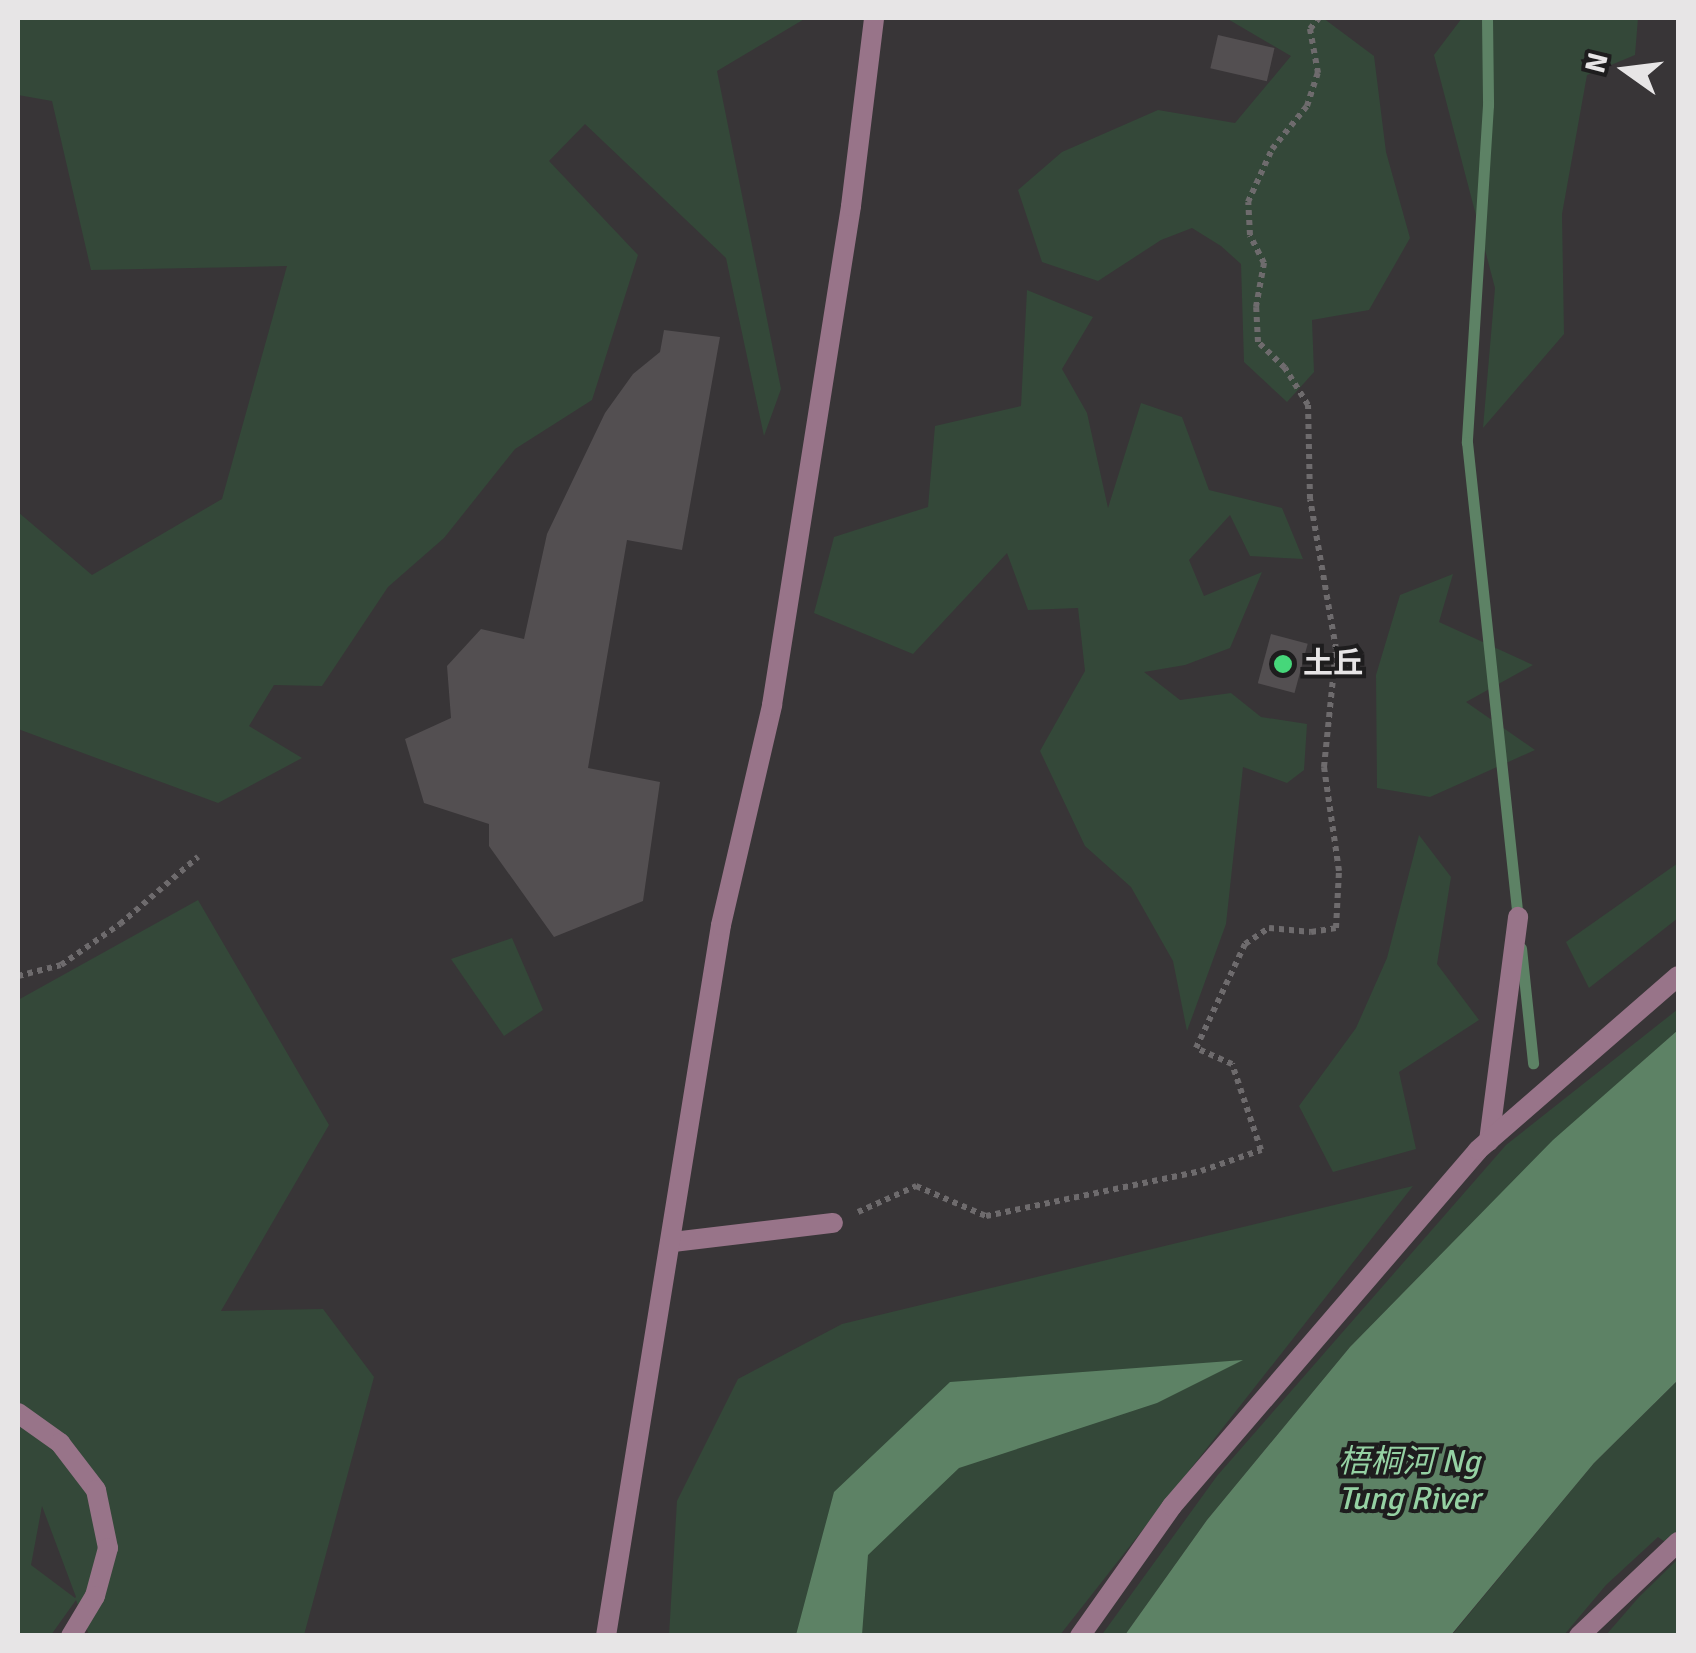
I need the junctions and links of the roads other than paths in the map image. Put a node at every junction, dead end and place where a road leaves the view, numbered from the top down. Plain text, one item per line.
1 (874, 18) edge
2 (1518, 916) dead end
3 (1678, 976) edge
4 (1489, 1141) junction
5 (833, 1223) road end
6 (673, 1242) junction
7 (18, 1412) edge
8 (1678, 1542) edge
9 (71, 1636) edge
10 (606, 1636) edge
11 (1080, 1636) edge
12 (1579, 1636) edge

1 - 6 street
2 - 4 street
3 - 4 street
4 - 11 street
5 - 6 street
6 - 10 street
7 - 9 street
8 - 12 street

